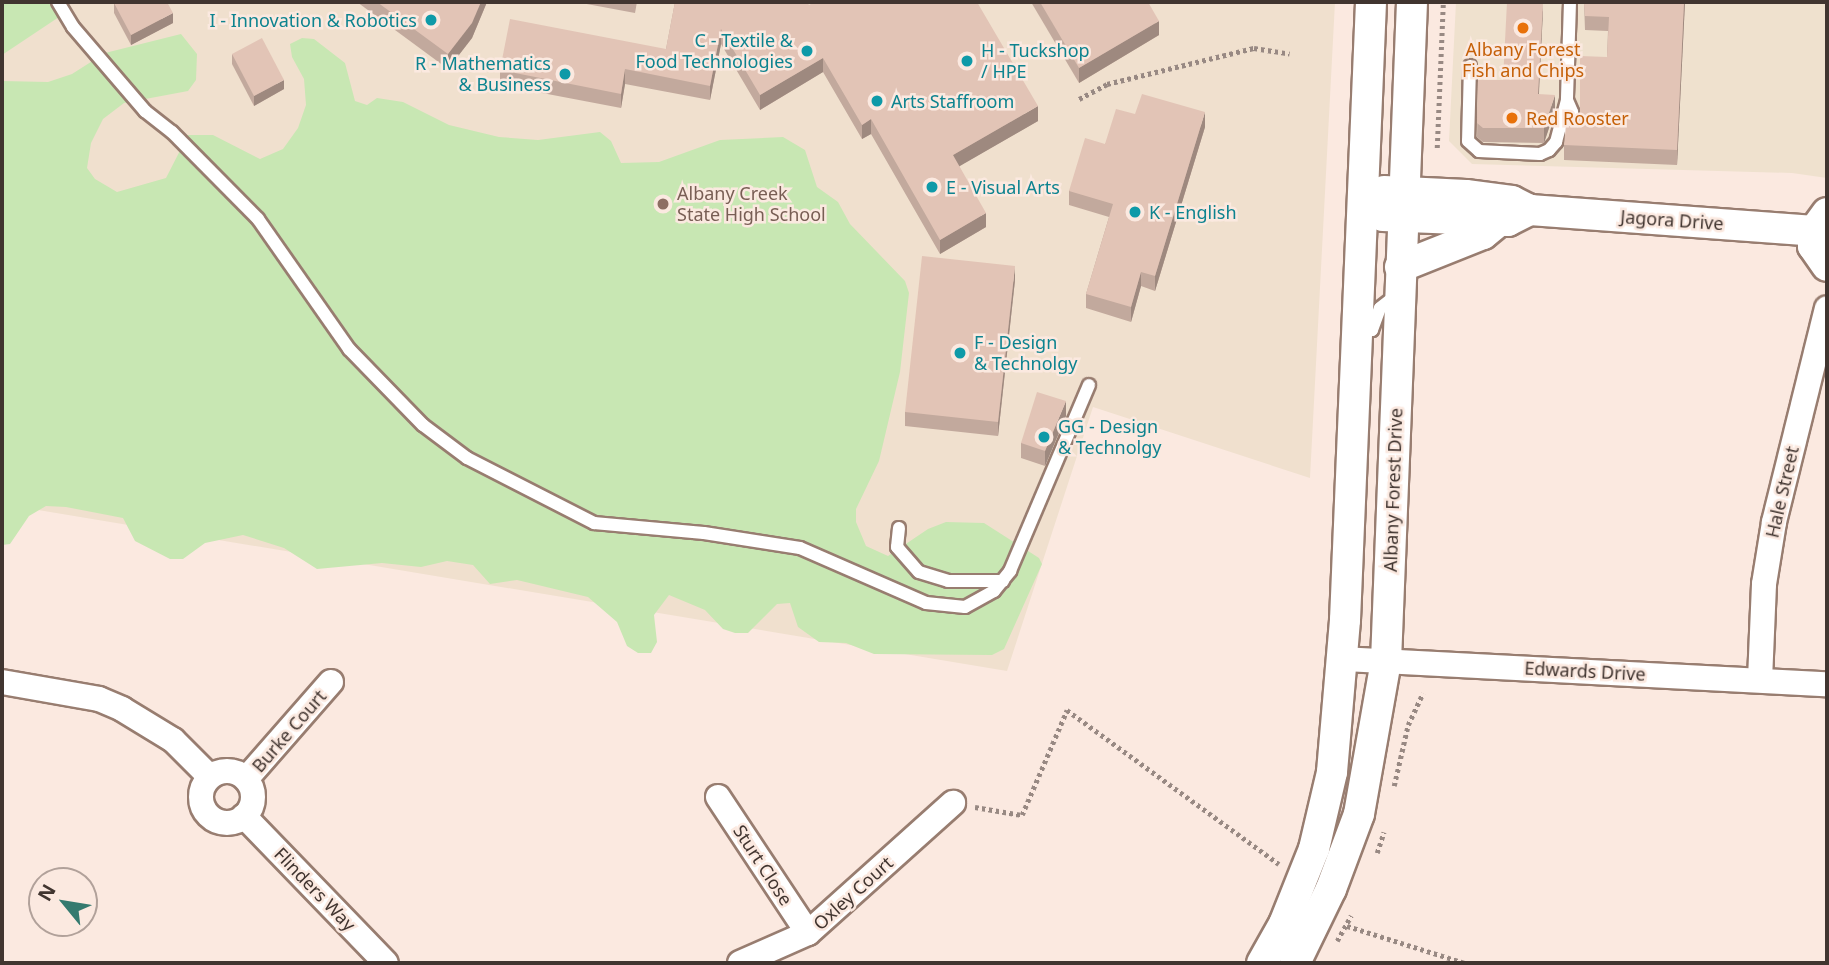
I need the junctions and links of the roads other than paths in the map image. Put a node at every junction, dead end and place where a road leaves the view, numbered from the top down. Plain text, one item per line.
1 (58, 2) edge
2 (1371, 2) edge
3 (1412, 2) edge
4 (1570, 2) edge
5 (1470, 66) dead end
6 (1567, 100) junction
7 (1571, 133) edge
8 (1362, 203) junction
9 (1403, 203) junction
10 (1530, 210) junction
11 (1500, 220) junction
12 (1821, 222) edge
13 (1827, 266) edge
14 (1399, 280) junction
15 (1827, 308) edge
16 (1355, 332) junction
17 (1089, 385) dead end
18 (899, 528) dead end
19 (1003, 581) junction
20 (1343, 659) junction
21 (1386, 661) junction
22 (1760, 680) junction
23 (2, 682) edge
24 (331, 682) dead end
25 (1827, 684) edge
26 (210, 777) junction
27 (246, 779) junction
28 (718, 797) dead end
29 (953, 803) road end
30 (244, 816) junction
31 (808, 933) junction
32 (386, 963) edge
33 (740, 963) edge
34 (1262, 963) edge
35 (1295, 963) edge

1 - 19 lane
2 - 8 street
3 - 9 street, Albany Forest Drive
4 - 6 lane
5 - 6 lane
6 - 7 lane
8 - 9 street, Jagora Drive
8 - 16 street
9 - 10 street, Jagora Drive
9 - 11 street, Jagora Drive
9 - 14 street, Albany Forest Drive
10 - 11 street, Jagora Drive
10 - 12 street, Jagora Drive
11 - 14 street
12 - 13 street
14 - 16 lane
14 - 21 street, Albany Forest Drive
15 - 22 street, Hale Street
16 - 20 street
17 - 19 lane
18 - 19 lane
20 - 21 street, Edwards Drive
20 - 34 street
21 - 22 street, Edwards Drive
21 - 35 street, Albany Forest Drive
22 - 25 street, Edwards Drive
23 - 26 street
24 - 27 street, Burke Court
26 - 27 street
26 - 30 street
27 - 30 street
28 - 31 street, Sturt Close
29 - 31 street, Oxley Court
30 - 32 street, Flinders Way
31 - 33 street, Oxley Court

